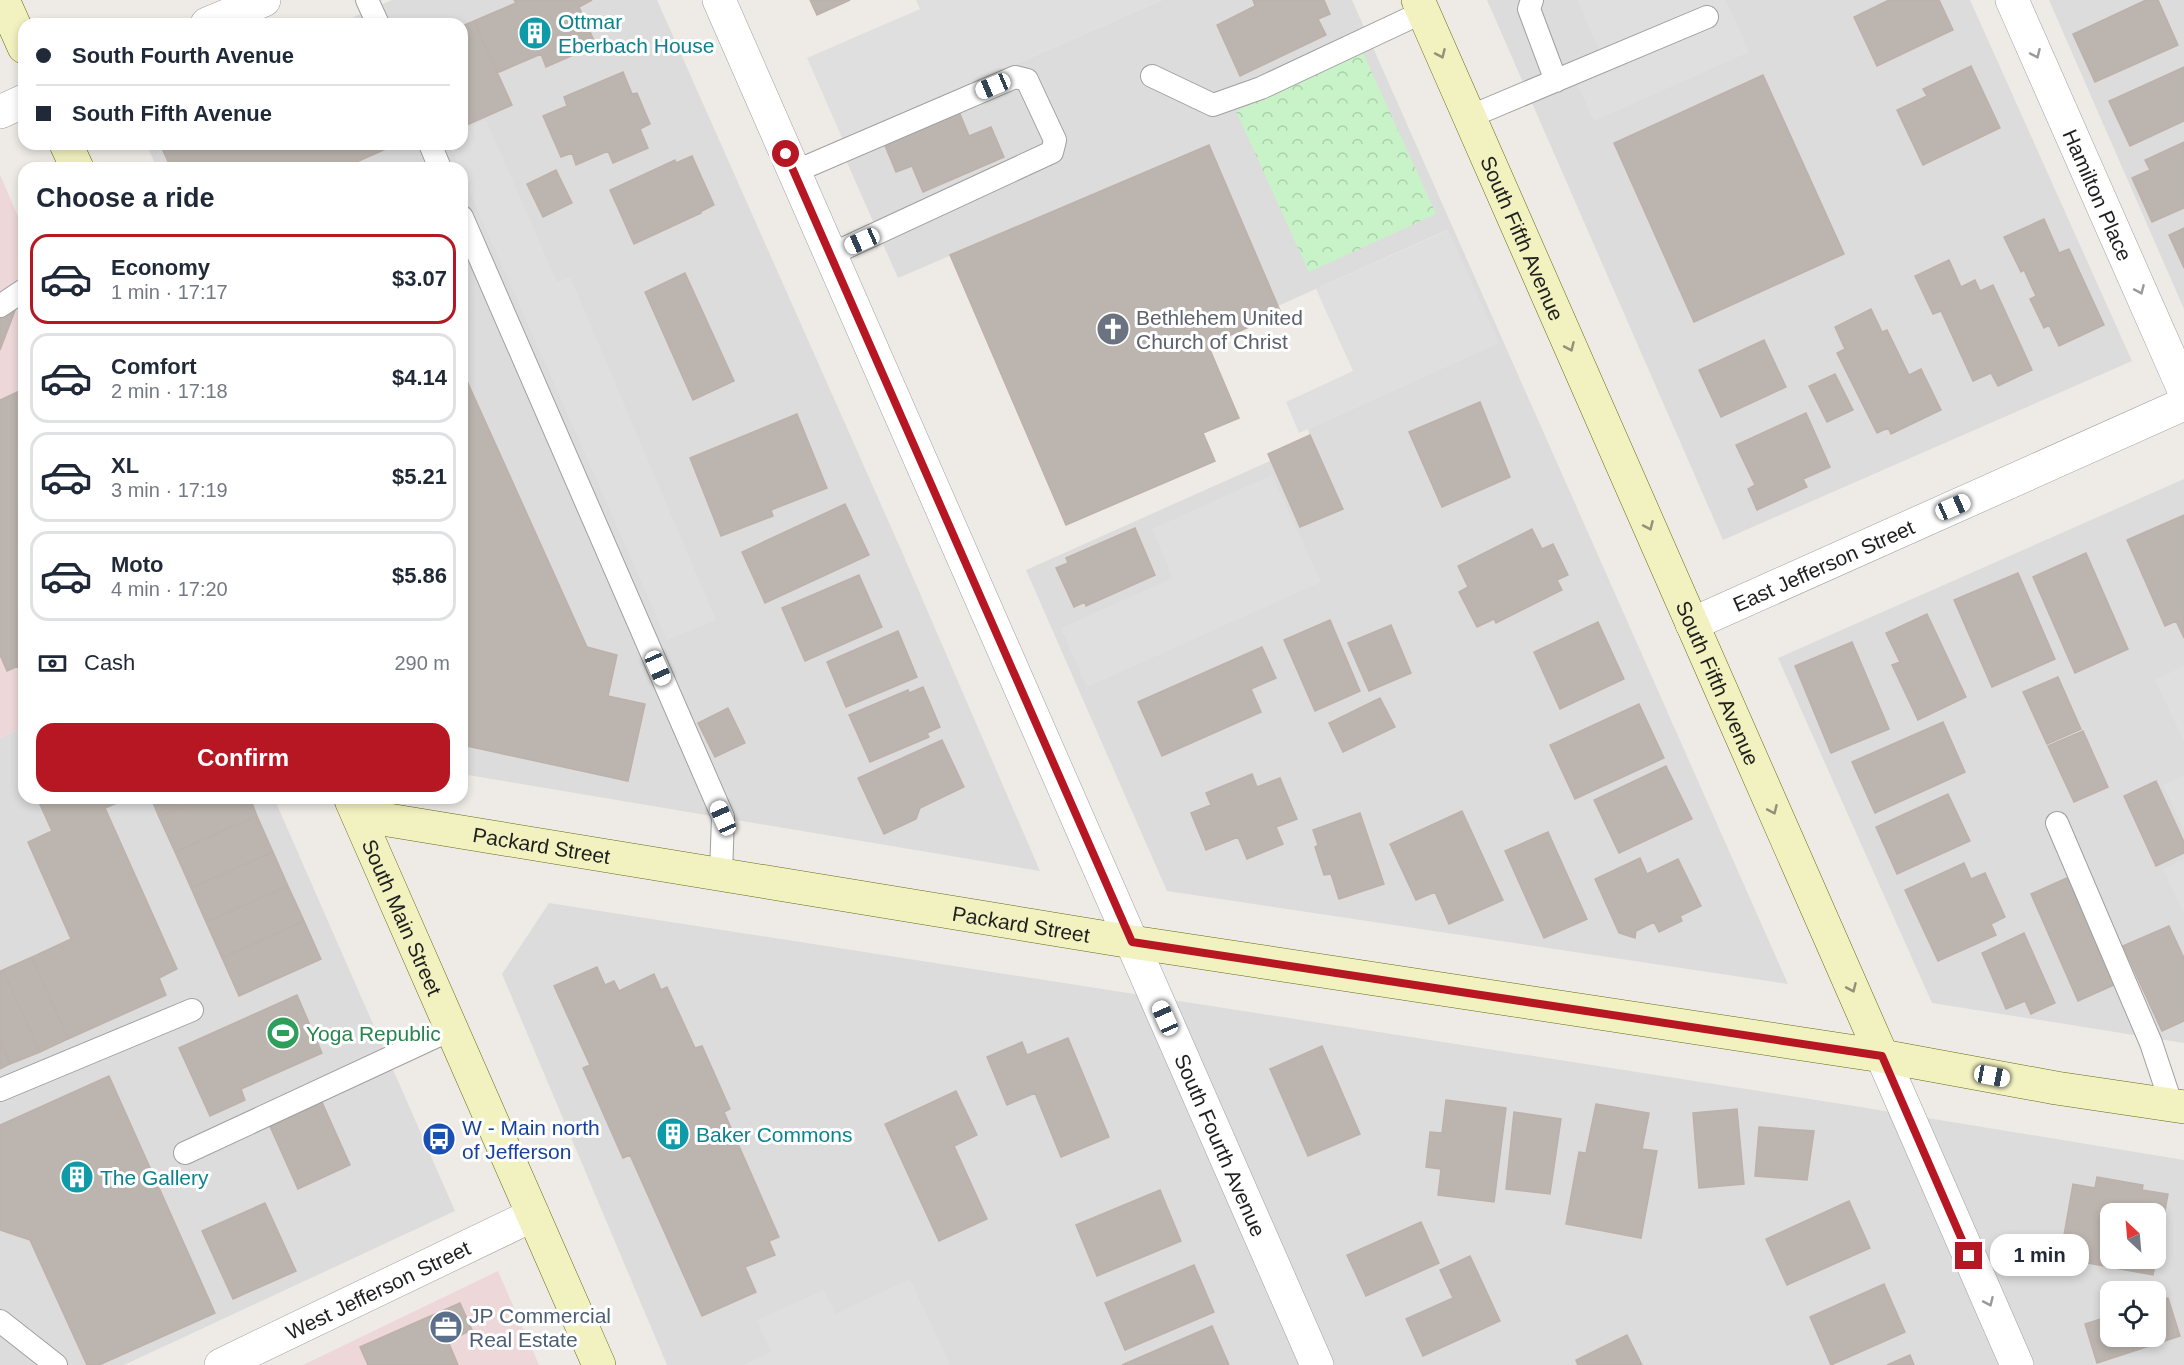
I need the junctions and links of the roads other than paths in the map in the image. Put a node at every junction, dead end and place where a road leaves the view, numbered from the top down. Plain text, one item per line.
1 (3, 0) edge
2 (264, 0) edge
3 (367, 0) edge
4 (719, 0) edge
5 (1532, 0) edge
6 (2012, 0) edge
7 (1420, 6) edge
8 (1707, 17) dead end
9 (221, 18) edge
10 (375, 18) edge
11 (18, 34) edge
12 (1152, 76) dead end
13 (1556, 81) junction
14 (18, 104) edge
15 (0, 112) edge
16 (1469, 117) junction
17 (794, 172) junction
18 (468, 231) edge
19 (830, 255) junction
20 (18, 294) edge
21 (0, 306) edge
22 (2184, 390) edge
23 (2184, 404) edge
24 (1692, 624) junction
25 (354, 806) edge
26 (2057, 823) dead end
27 (721, 874) junction
28 (1132, 942) junction
29 (192, 1010) dead end
30 (452, 1029) junction
31 (1882, 1056) junction
32 (0, 1090) edge
33 (2178, 1107) edge
34 (185, 1153) dead end
35 (533, 1215) junction
36 (0, 1321) edge
37 (56, 1365) edge
38 (221, 1365) edge
39 (599, 1365) edge
40 (1317, 1365) edge
41 (2017, 1365) edge

1 - 11 main road
2 - 9 street
3 - 10 lane
4 - 17 street, South Fourth Avenue
5 - 13 lane
6 -> 22 street, Hamilton Place
7 - 12 lane
7 -> 16 main road, South Fifth Avenue
8 - 13 lane
13 - 16 lane
14 - 15 street
16 -> 24 main road, South Fifth Avenue
17 - 19 street, South Fourth Avenue
17 - 19 lane
18 - 27 lane
19 - 28 street, South Fourth Avenue
20 - 21 lane
23 - 24 street, East Jefferson Street
24 -> 31 main road, South Fifth Avenue
25 - 27 main road, Packard Street
25 - 30 main road, South Main Street
26 - 33 lane
27 - 28 main road, Packard Street
28 - 31 main road, Packard Street
28 - 40 street, South Fourth Avenue
29 - 32 lane
30 - 34 lane
30 - 35 main road, South Main Street
31 - 33 main road, Packard Street
31 -> 41 street, South Fifth Avenue
35 - 38 street, West Jefferson Street
35 - 39 main road, South Main Street
36 - 37 lane

